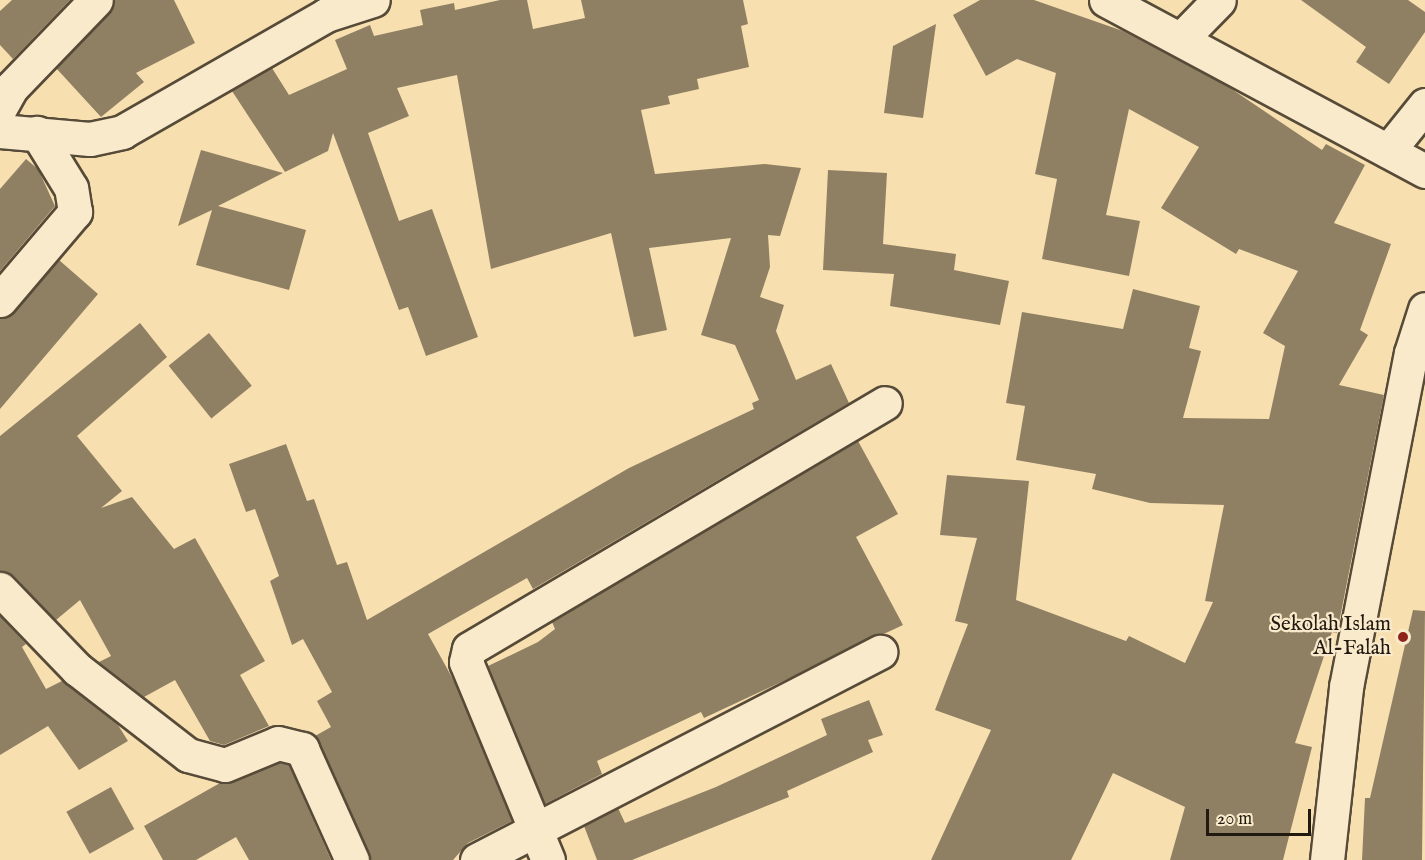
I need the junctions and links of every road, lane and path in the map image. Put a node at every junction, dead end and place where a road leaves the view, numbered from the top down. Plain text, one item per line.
1 (96, 0) edge
2 (1106, 0) edge
3 (1219, 0) edge
4 (365, 1) edge
5 (1181, 39) junction
6 (1425, 105) edge
7 (0, 108) edge
8 (0, 130) edge
9 (37, 133) junction
10 (1388, 151) junction
11 (1425, 171) edge
12 (0, 300) edge
13 (1425, 309) edge
14 (885, 403) dead end
15 (0, 589) edge
16 (880, 652) dead end
17 (537, 829) junction
18 (352, 860) edge
19 (477, 860) edge
20 (548, 860) edge
21 (1327, 860) edge

1 - 7 street
2 - 5 street
3 - 5 street
4 - 9 street
5 - 10 street
6 - 10 street
8 - 9 street
9 - 12 street
10 - 11 street
13 - 21 street
14 - 17 street
15 - 18 street
16 - 17 street
17 - 19 street
17 - 20 street

